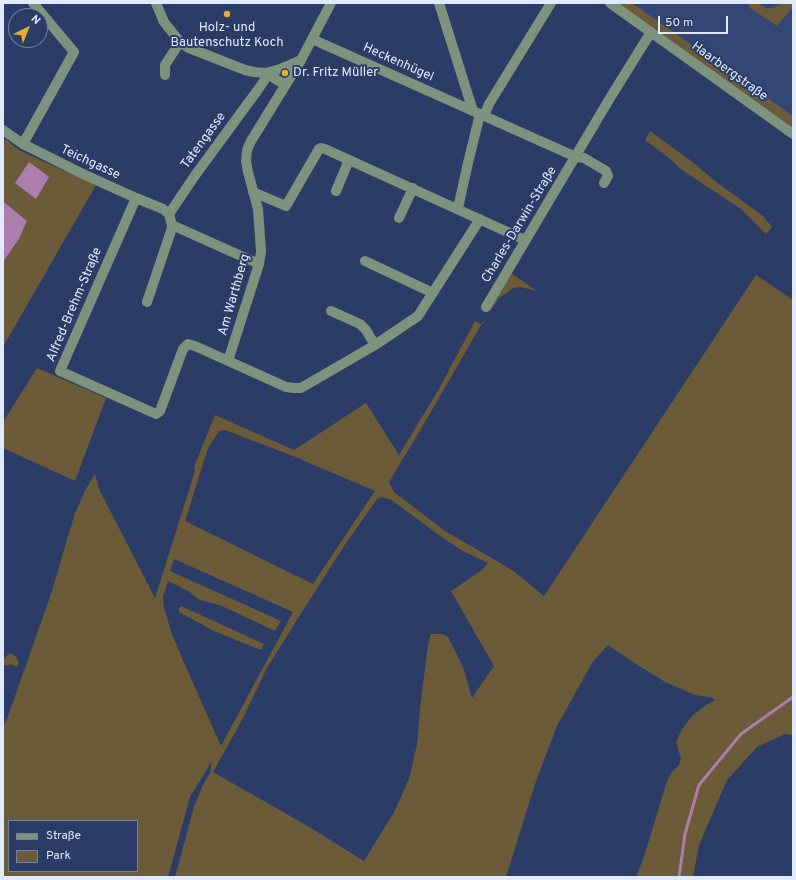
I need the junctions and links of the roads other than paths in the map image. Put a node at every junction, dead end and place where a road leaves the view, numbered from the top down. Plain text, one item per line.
1 (33, 3) edge
2 (156, 3) edge
3 (331, 3) edge
4 (439, 3) edge
5 (551, 3) edge
6 (610, 3) edge
7 (652, 32) junction
8 (312, 39) junction
9 (180, 42) junction
10 (301, 60) junction
11 (266, 73) junction
12 (165, 75) dead end
13 (285, 85) junction
14 (479, 114) junction
15 (3, 130) edge
16 (793, 134) edge
17 (23, 144) junction
18 (576, 157) junction
19 (349, 160) junction
20 (604, 183) dead end
21 (413, 188) junction
22 (336, 191) dead end
23 (253, 192) junction
24 (136, 198) junction
25 (458, 208) junction
26 (169, 214) junction
27 (399, 218) dead end
28 (480, 219) junction
29 (172, 225) junction
30 (525, 240) junction
31 (365, 261) dead end
32 (259, 264) junction
33 (433, 293) junction
34 (146, 302) dead end
35 (486, 307) dead end
36 (331, 311) dead end
37 (375, 345) junction
38 (228, 361) junction

1 - 17 street
2 - 9 street
3 - 8 street, Am Warthberg
4 - 14 street
5 - 14 street
6 - 7 street, Haarbergstraße
7 - 16 street, Haarbergstraße
7 - 18 street, Charles-Darwin-Straße
8 - 10 street, Am Warthberg
8 - 14 street, Heckenhügel
9 - 11 street
9 - 12 street
10 - 11 street
10 - 13 street, Am Warthberg
11 - 13 street
11 - 26 street, Tatengasse
13 - 23 street, Am Warthberg
14 - 18 street, Charles-Darwin-Straße
14 - 25 street
15 - 17 street, Teichgasse
17 - 24 street, Teichgasse
18 - 20 street
18 - 30 street, Charles-Darwin-Straße
19 - 21 street
19 - 22 street
19 - 23 street
21 - 25 street
21 - 27 street
23 - 32 street, Am Warthberg
24 - 26 street, Teichgasse
24 - 38 street, Alfred-Brehm-Straße
25 - 28 street
26 - 29 street
28 - 30 street
28 - 33 street, Alfred-Brehm-Straße
29 - 32 street
29 - 34 street
30 - 35 street, Charles-Darwin-Straße
31 - 33 street
32 - 38 street, Am Warthberg
33 - 37 street, Alfred-Brehm-Straße
36 - 37 street
37 - 38 street, Alfred-Brehm-Straße

